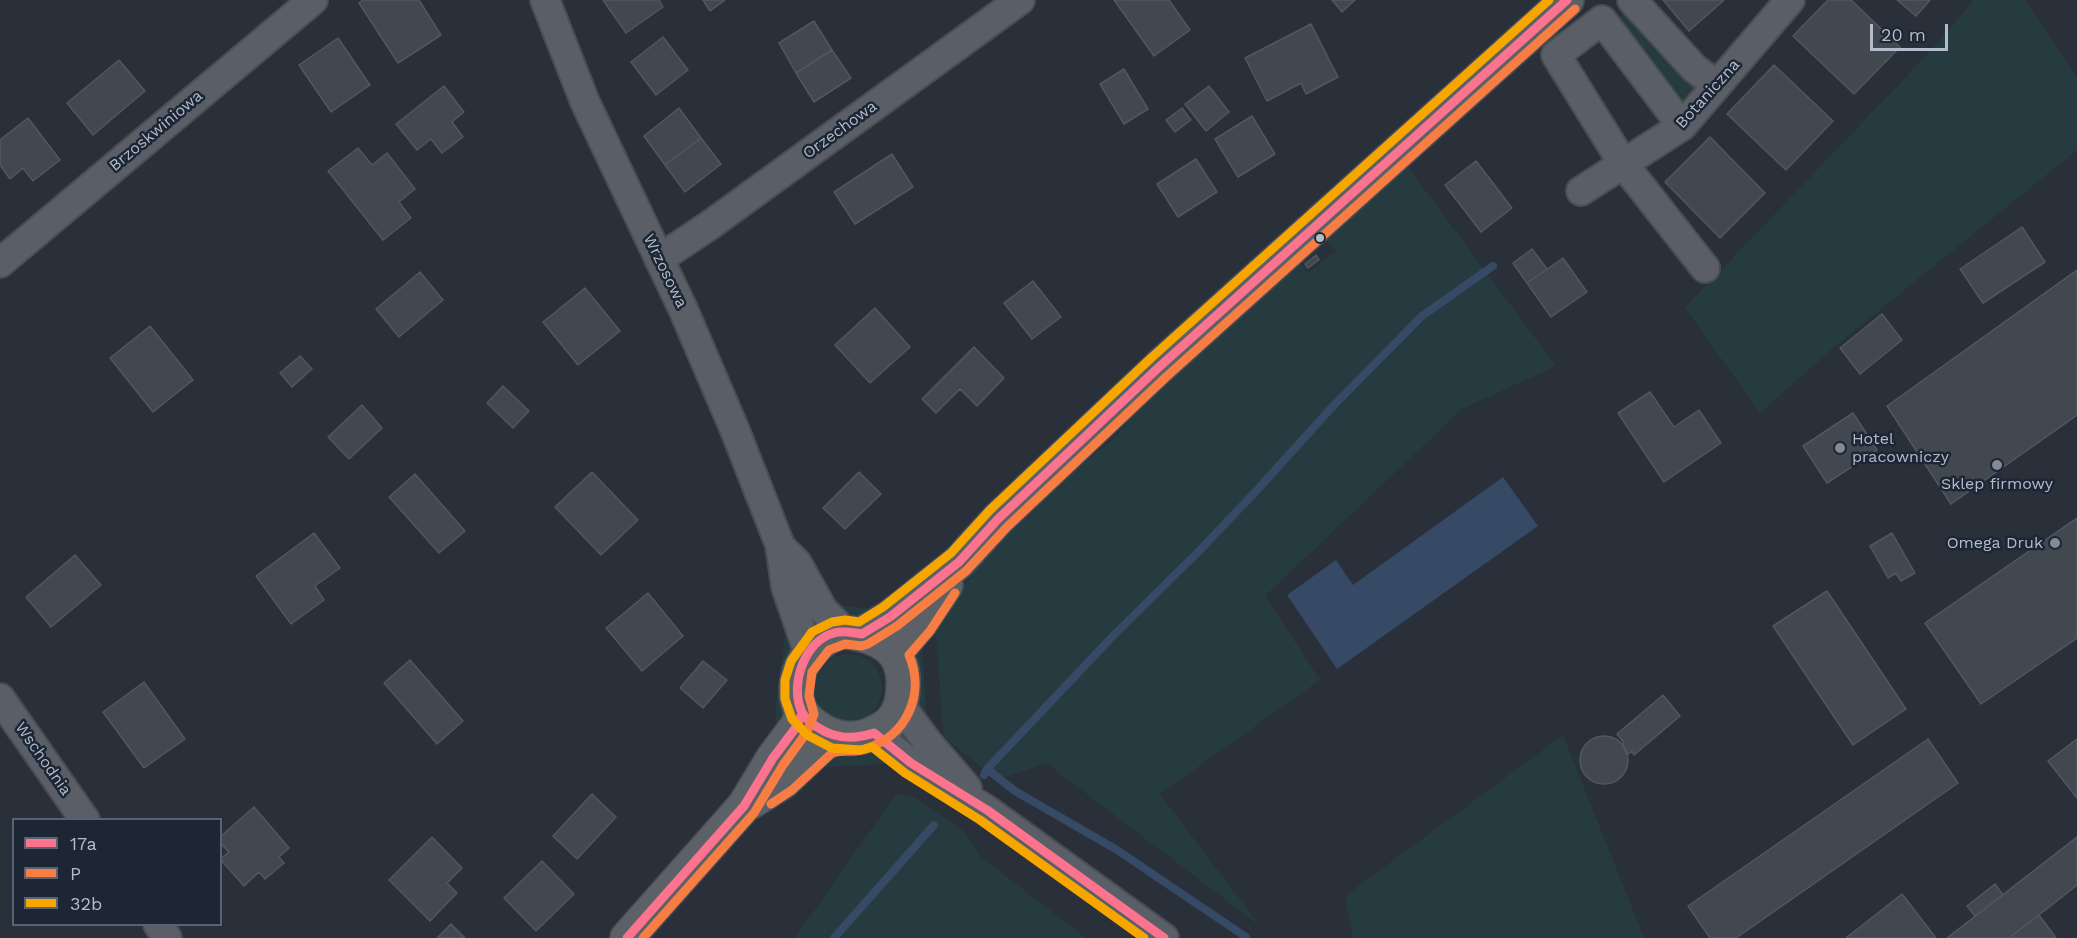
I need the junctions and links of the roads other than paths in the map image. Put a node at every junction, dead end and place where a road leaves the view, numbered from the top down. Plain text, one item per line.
1 (313, 0) edge
2 (545, 0) edge
3 (1020, 0) edge
4 (1567, 0) edge
5 (1632, 0) edge
6 (1790, 0) edge
7 (1716, 85) junction
8 (1682, 126) junction
9 (1624, 165) junction
10 (1581, 191) dead end
11 (659, 259) junction
12 (0, 263) edge
13 (1705, 268) dead end
14 (780, 545) junction
15 (959, 562) junction
16 (854, 633) junction
17 (895, 653) junction
18 (809, 654) junction
19 (0, 698) edge
20 (900, 705) junction
21 (802, 713) junction
22 (874, 733) junction
23 (836, 737) junction
24 (744, 806) junction
25 (987, 810) junction
26 (84, 818) edge
27 (627, 938) edge
28 (1164, 938) edge

1 - 12 street, Brzoskwiniowa
2 - 11 street, Wrzosowa
3 - 11 street, Orzechowa
4 - 15 main road
5 - 7 street
6 - 7 street, Botaniczna
7 - 8 street, Botaniczna
8 - 9 street, Botaniczna
8 - 9 street
9 - 10 street, Botaniczna
9 - 13 street
11 - 14 street, Wrzosowa
14 - 16 street, Wrzosowa
14 - 18 street, Wrzosowa
15 - 16 main road
15 - 17 main road
16 - 17 main road
16 - 18 main road
17 - 20 main road
18 - 21 main road
19 - 26 street, Wschodnia
20 - 22 main road
20 - 25 street
21 - 23 main road
21 - 24 main road
22 - 23 main road
22 - 25 street
23 - 24 main road
24 - 27 main road
25 - 28 street

